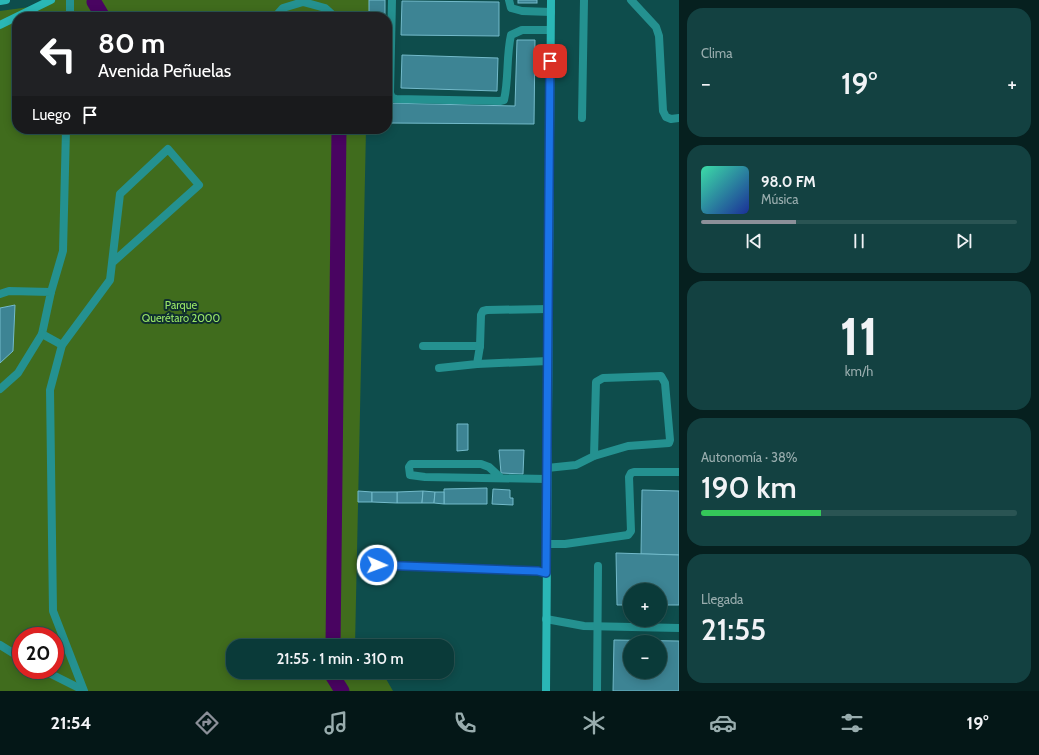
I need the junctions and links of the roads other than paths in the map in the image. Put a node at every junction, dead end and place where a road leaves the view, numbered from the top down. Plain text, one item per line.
1 (6, 0) edge
2 (51, 0) edge
3 (70, 0) edge
4 (392, 0) edge
5 (508, 0) edge
6 (551, 0) edge
7 (584, 0) edge
8 (631, 0) edge
9 (0, 1) edge
10 (303, 1) edge
11 (326, 4) edge
12 (27, 12) edge
13 (70, 12) edge
14 (279, 12) edge
15 (392, 12) edge
16 (551, 12) junction
17 (12, 19) edge
18 (0, 25) edge
19 (550, 30) junction
20 (392, 98) edge
21 (582, 118) dead end
22 (679, 118) edge
23 (66, 134) edge
24 (113, 262) junction
25 (51, 292) junction
26 (0, 294) edge
27 (548, 309) junction
28 (42, 334) junction
29 (62, 345) junction
30 (423, 346) dead end
31 (480, 346) junction
32 (548, 361) junction
33 (477, 364) junction
34 (439, 368) dead end
35 (0, 389) edge
36 (594, 456) junction
37 (547, 468) junction
38 (679, 472) edge
39 (501, 478) junction
40 (547, 479) junction
41 (547, 544) junction
42 (377, 565) dead end
43 (598, 566) dead end
44 (546, 573) junction
45 (546, 619) junction
46 (598, 626) junction
47 (679, 628) edge
48 (0, 645) edge
49 (12, 652) edge
50 (61, 679) edge
51 (83, 691) edge
52 (546, 691) edge
53 (597, 691) edge

1 - 9 street
2 - 12 street
3 - 13 street
4 - 15 street
5 - 16 street
6 - 16 street
7 - 21 street
8 - 22 street
10 - 11 street
10 - 14 street
16 - 19 street
17 - 18 street
19 - 20 street
19 - 27 street
23 - 25 street
24 - 24 street
24 - 29 street
25 - 26 street
25 - 28 street
27 - 31 street
27 - 32 street
28 - 29 street
28 - 35 street
29 - 51 street
30 - 31 street
31 - 33 street
32 - 33 street
32 - 37 street
33 - 34 street
36 - 36 street
36 - 37 street
37 - 40 street
38 - 41 street
39 - 39 street
39 - 40 street
40 - 41 street
41 - 44 street
42 - 44 street
43 - 46 street
44 - 45 street
45 - 46 street
45 - 52 street
46 - 47 street
46 - 53 street
48 - 49 street
50 - 51 street

